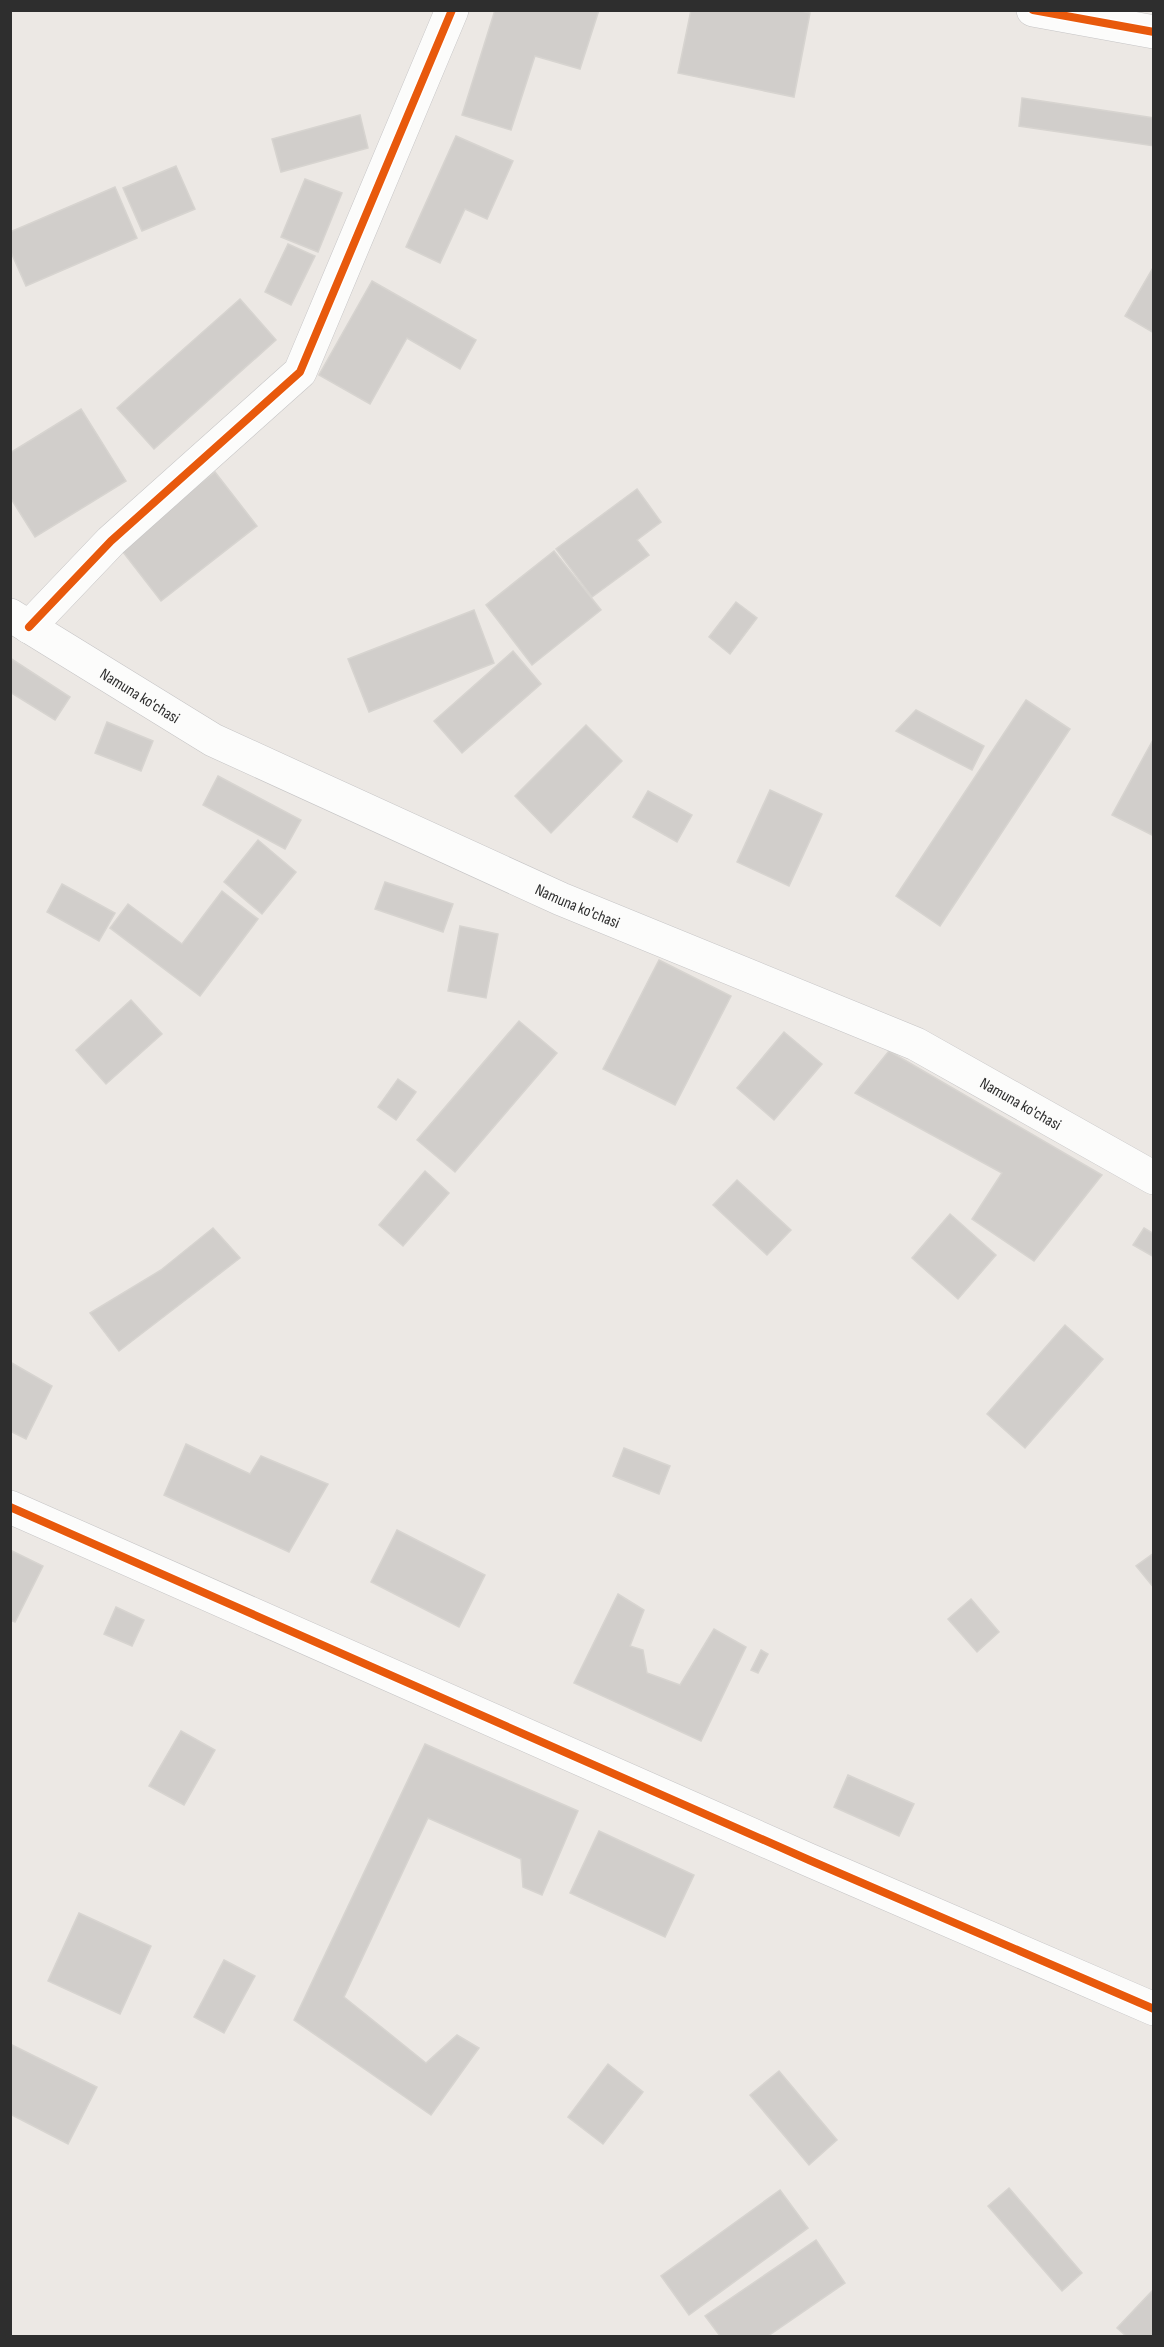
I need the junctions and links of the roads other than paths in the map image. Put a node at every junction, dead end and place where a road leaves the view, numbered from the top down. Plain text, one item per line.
1 (452, 10) edge
2 (1032, 10) edge
3 (1154, 32) edge
4 (20, 621) edge
5 (1154, 1178) edge
6 (10, 1507) edge
7 (1154, 2008) edge

1 - 4 street
2 - 3 street
4 - 5 street, Namuna ko'chasi
6 - 7 street

